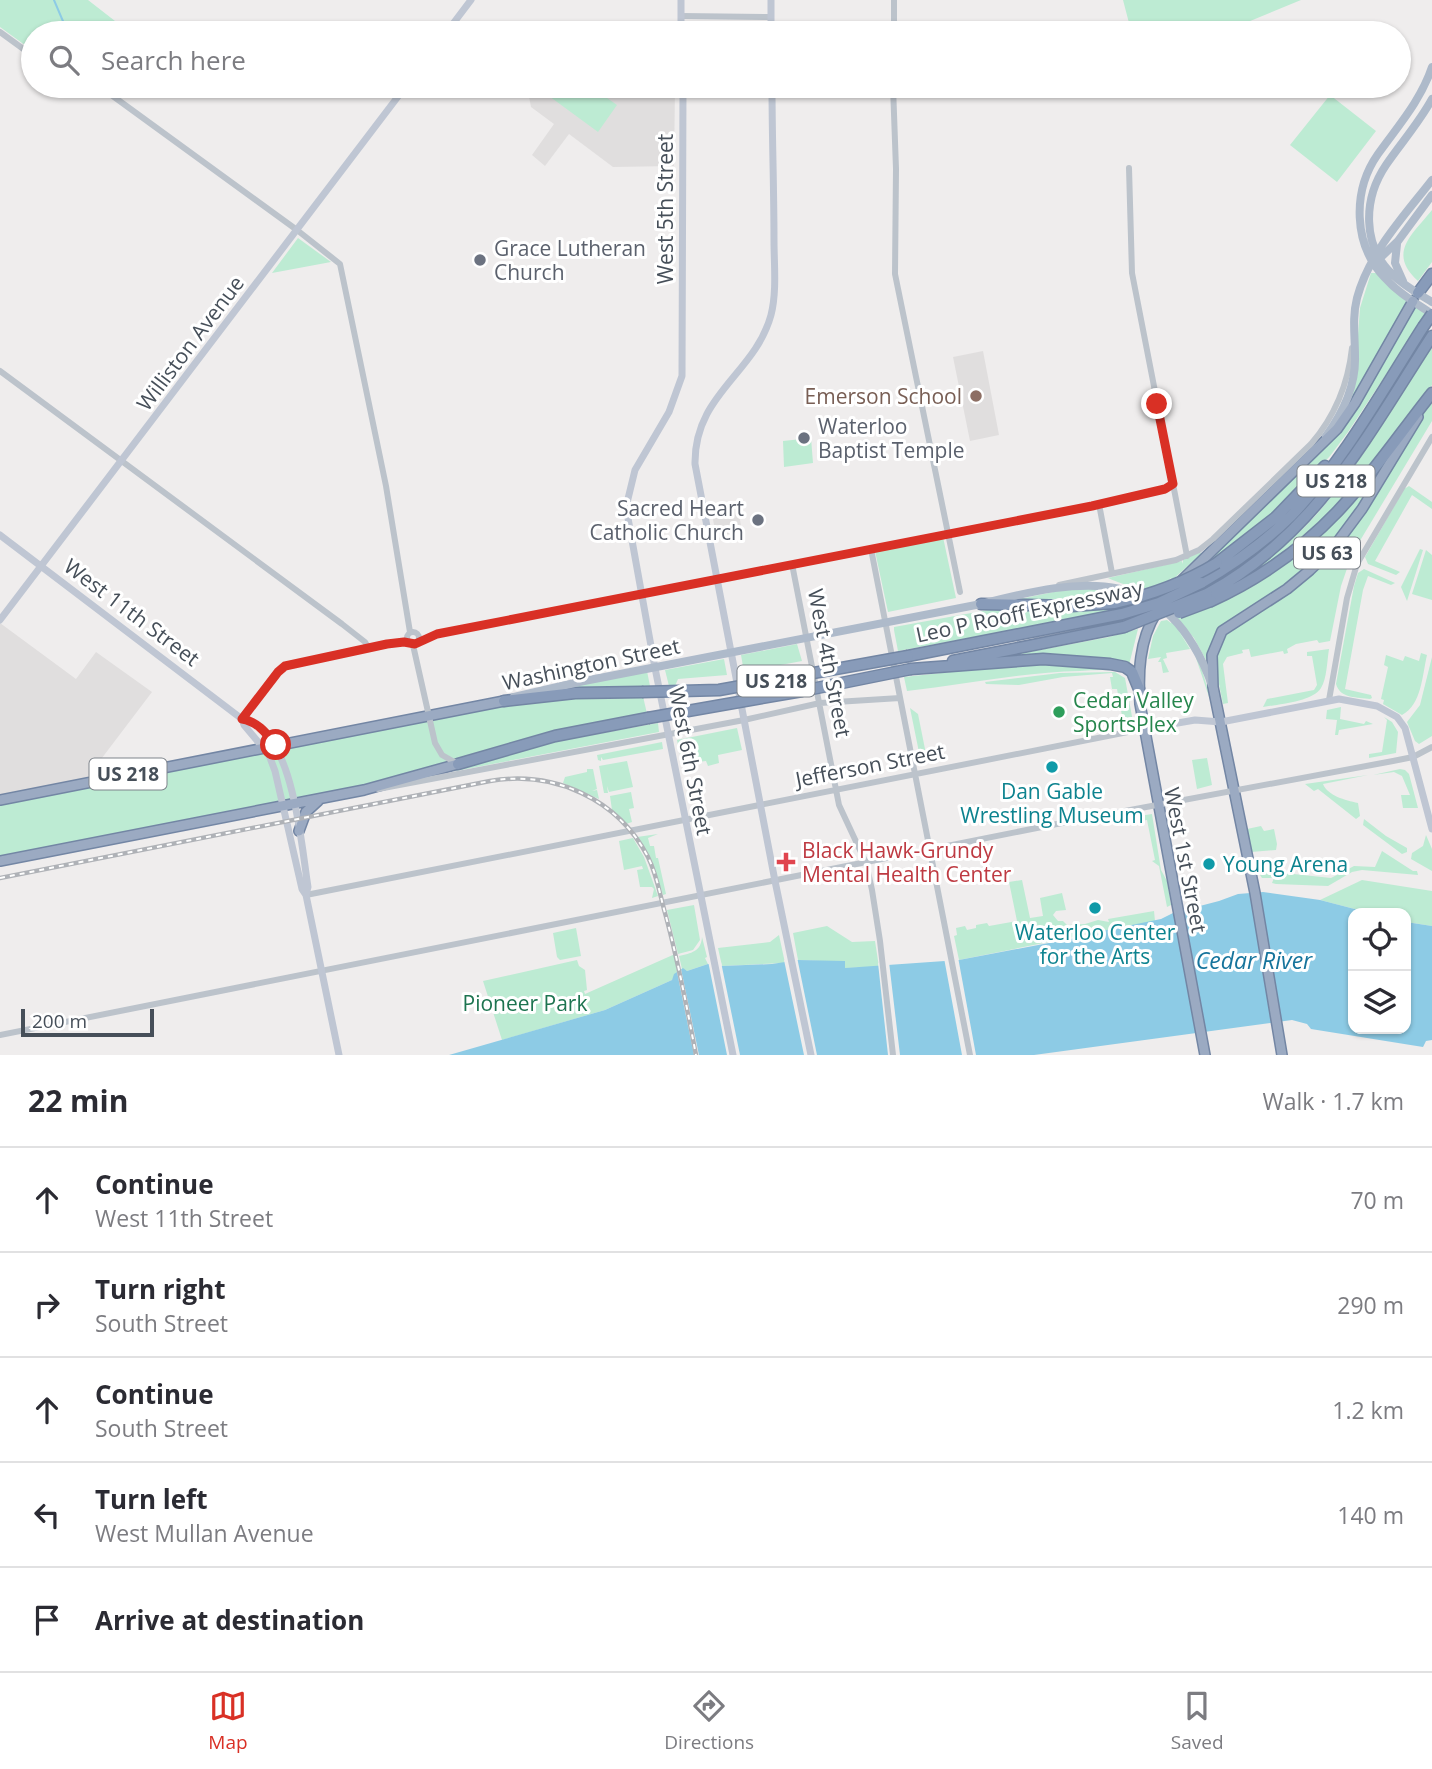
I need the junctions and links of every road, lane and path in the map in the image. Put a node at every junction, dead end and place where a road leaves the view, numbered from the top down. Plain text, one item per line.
1 (471, 0) edge
2 (681, 0) edge
3 (771, 0) edge
4 (894, 0) edge
5 (681, 16) junction
6 (771, 17) junction
7 (455, 21) edge
8 (681, 21) edge
9 (771, 21) edge
10 (894, 21) edge
11 (0, 32) edge
12 (21, 47) edge
13 (1432, 67) edge
14 (116, 98) edge
15 (397, 98) edge
16 (683, 98) edge
17 (772, 98) edge
18 (894, 98) edge
19 (1432, 99) edge
20 (1129, 168) dead end
21 (1432, 180) edge
22 (1432, 195) edge
23 (1368, 220) junction
24 (1395, 228) junction
25 (297, 230) junction
26 (1398, 241) junction
27 (1376, 258) junction
28 (1432, 274) edge
29 (1405, 285) junction
30 (1416, 297) junction
31 (1432, 302) edge
32 (1432, 314) edge
33 (683, 333) joint
34 (1432, 336) edge
35 (1353, 337) junction
36 (0, 371) edge
37 (1432, 394) edge
38 (1352, 437) junction
39 (1432, 437) edge
40 (122, 461) junction
41 (1299, 468) junction
42 (1173, 484) junction
43 (1099, 504) junction
44 (948, 534) junction
45 (0, 535) edge
46 (870, 549) junction
47 (1187, 556) junction
48 (792, 564) junction
49 (42, 566) junction
50 (1112, 573) junction
51 (717, 579) junction
52 (1040, 589) junction
53 (960, 592) dead end
54 (641, 594) junction
55 (1209, 598) junction
56 (981, 604) junction
57 (1160, 608) junction
58 (0, 620) edge
59 (885, 623) junction
60 (413, 637) junction
61 (808, 639) junction
62 (369, 649) junction
63 (731, 653) junction
64 (655, 668) junction
65 (911, 669) junction
66 (1213, 687) junction
67 (1139, 689) junction
68 (900, 698) junction
69 (1329, 700) junction
70 (504, 701) junction
71 (820, 703) junction
72 (429, 715) junction
73 (242, 719) junction
74 (744, 720) junction
75 (1221, 722) junction
76 (1143, 729) junction
77 (668, 734) junction
78 (276, 745) junction
79 (1432, 747) edge
80 (263, 748) junction
81 (1413, 757) junction
82 (458, 764) junction
83 (915, 774) junction
84 (363, 790) junction
85 (838, 790) junction
86 (1234, 790) junction
87 (321, 799) junction
88 (0, 800) edge
89 (294, 804) junction
90 (761, 805) junction
91 (1158, 805) junction
92 (283, 806) junction
93 (685, 820) junction
94 (1432, 829) edge
95 (299, 831) junction
96 (929, 851) junction
97 (0, 861) edge
98 (866, 863) junction
99 (775, 881) junction
100 (306, 895) junction
101 (700, 896) junction
102 (322, 971) junction
103 (0, 1035) edge
104 (338, 1055) edge
105 (733, 1055) edge
106 (811, 1055) edge
107 (893, 1055) edge
108 (970, 1055) edge
109 (1205, 1055) edge
110 (1282, 1055) edge

1 - 7 main road
2 - 5 main road
3 - 6 main road
4 - 10 street
5 - 6 street
5 - 8 main road
6 - 9 main road
11 - 12 street
13 - 27 main road
14 - 25 street
15 - 25 main road, Williston Avenue
16 - 33 main road, West 5th Street
17 - 51 main road
18 - 44 street
19 - 23 main road
20 - 42 street
21 - 24 main road
22 - 26 main road
23 - 24 main road
23 - 27 main road
24 - 27 main road
25 - 40 main road, Williston Avenue
25 - 60 street
26 - 27 main road
26 - 29 main road
27 - 29 main road
27 - 30 main road
27 - 35 main road
28 - 30 highway
29 - 30 main road
30 - 31 main road
30 - 32 main road
30 - 41 highway, West 1st Street
32 - 38 highway, Leo P Rooff Expressway / US 218, bridge
33 - 54 main road, West 6th Street
34 - 55 highway, US 218
35 - 41 main road
35 - 47 street, Washington Street
36 - 40 street
37 - 55 highway
37 - 66 highway, US 63
38 - 56 highway, bridge
38 - 70 highway, Leo P Rooff Expressway / US 218, bridge
39 - 69 street
40 - 49 main road, Williston Avenue
40 - 62 street
41 - 57 highway, West 1st Street
42 - 43 street
42 - 47 street
43 - 44 street
43 - 50 street
44 - 46 street
44 - 53 street
45 - 49 main road, West 11th Street
46 - 48 street
46 - 59 street
47 - 50 street, Washington Street
48 - 51 street
48 - 61 street, West 4th Street
49 - 58 main road, Williston Avenue
49 - 73 main road, West 11th Street
50 - 52 street, Washington Street
51 - 54 street
51 - 63 main road
52 - 56 main road, Washington Street
52 - 57 main road
54 - 60 street
54 - 64 main road, West 6th Street
55 - 65 highway, Leo P Rooff Expressway / US 218, bridge
56 - 59 main road, Washington Street
57 - 66 main road
57 - 67 highway, West 1st Street
59 - 61 main road, Washington Street
59 - 68 street
60 - 62 street
60 - 72 street
61 - 63 main road, Washington Street
61 - 71 street, West 4th Street
62 - 73 street
63 - 64 main road, Washington Street
63 - 74 main road
64 - 70 main road, Washington Street
64 - 77 main road, West 6th Street
65 - 67 highway
65 - 82 highway, Leo P Rooff Expressway / US 218, bridge
66 - 75 highway, US 63
67 - 76 highway, West 1st Street
68 - 71 street
68 - 83 street
69 - 75 main road, Jefferson Street
69 - 81 main road, Jefferson Street
70 - 72 highway, Washington Street / US 218
71 - 74 street
71 - 85 street, West 4th Street
72 - 78 highway, Washington Street / US 218
72 - 82 street
73 - 78 main road, West 11th Street
73 - 80 main road, West 11th Street
74 - 77 street
74 - 90 main road
75 - 76 main road, Jefferson Street
75 - 86 highway, US 63
76 - 83 street, Jefferson Street
76 - 91 highway, West 1st Street
77 - 84 street
77 - 93 main road, West 6th Street
78 - 80 highway, Washington Street / US 218
78 - 89 main road, West 11th Street
79 - 81 street
80 - 88 highway, Washington Street / US 218
80 - 92 main road, West 11th Street
81 - 86 street
81 - 94 main road, Jefferson Street
82 - 84 highway, US 218
83 - 85 street, Jefferson Street
83 - 96 street
84 - 87 highway, US 218
85 - 90 street, Jefferson Street
85 - 98 street, West 4th Street
86 - 91 street
86 - 110 highway, US 63
87 - 89 highway, US 218
87 - 95 highway
89 - 92 highway, US 218
89 - 95 main road, West 11th Street
90 - 93 street, Jefferson Street
90 - 99 main road
91 - 96 street
91 - 109 highway, West 1st Street
92 - 97 highway, US 218
92 - 100 main road, West 11th Street
93 - 100 street, Jefferson Street
93 - 101 main road, West 6th Street
95 - 100 main road, West 11th Street
96 - 98 street
96 - 108 street
98 - 99 street
98 - 107 street, West 4th Street
99 - 101 street
99 - 106 main road
100 - 102 main road, West 11th Street
101 - 102 street
101 - 105 main road, West 6th Street
102 - 103 street
102 - 104 main road, West 11th Street

